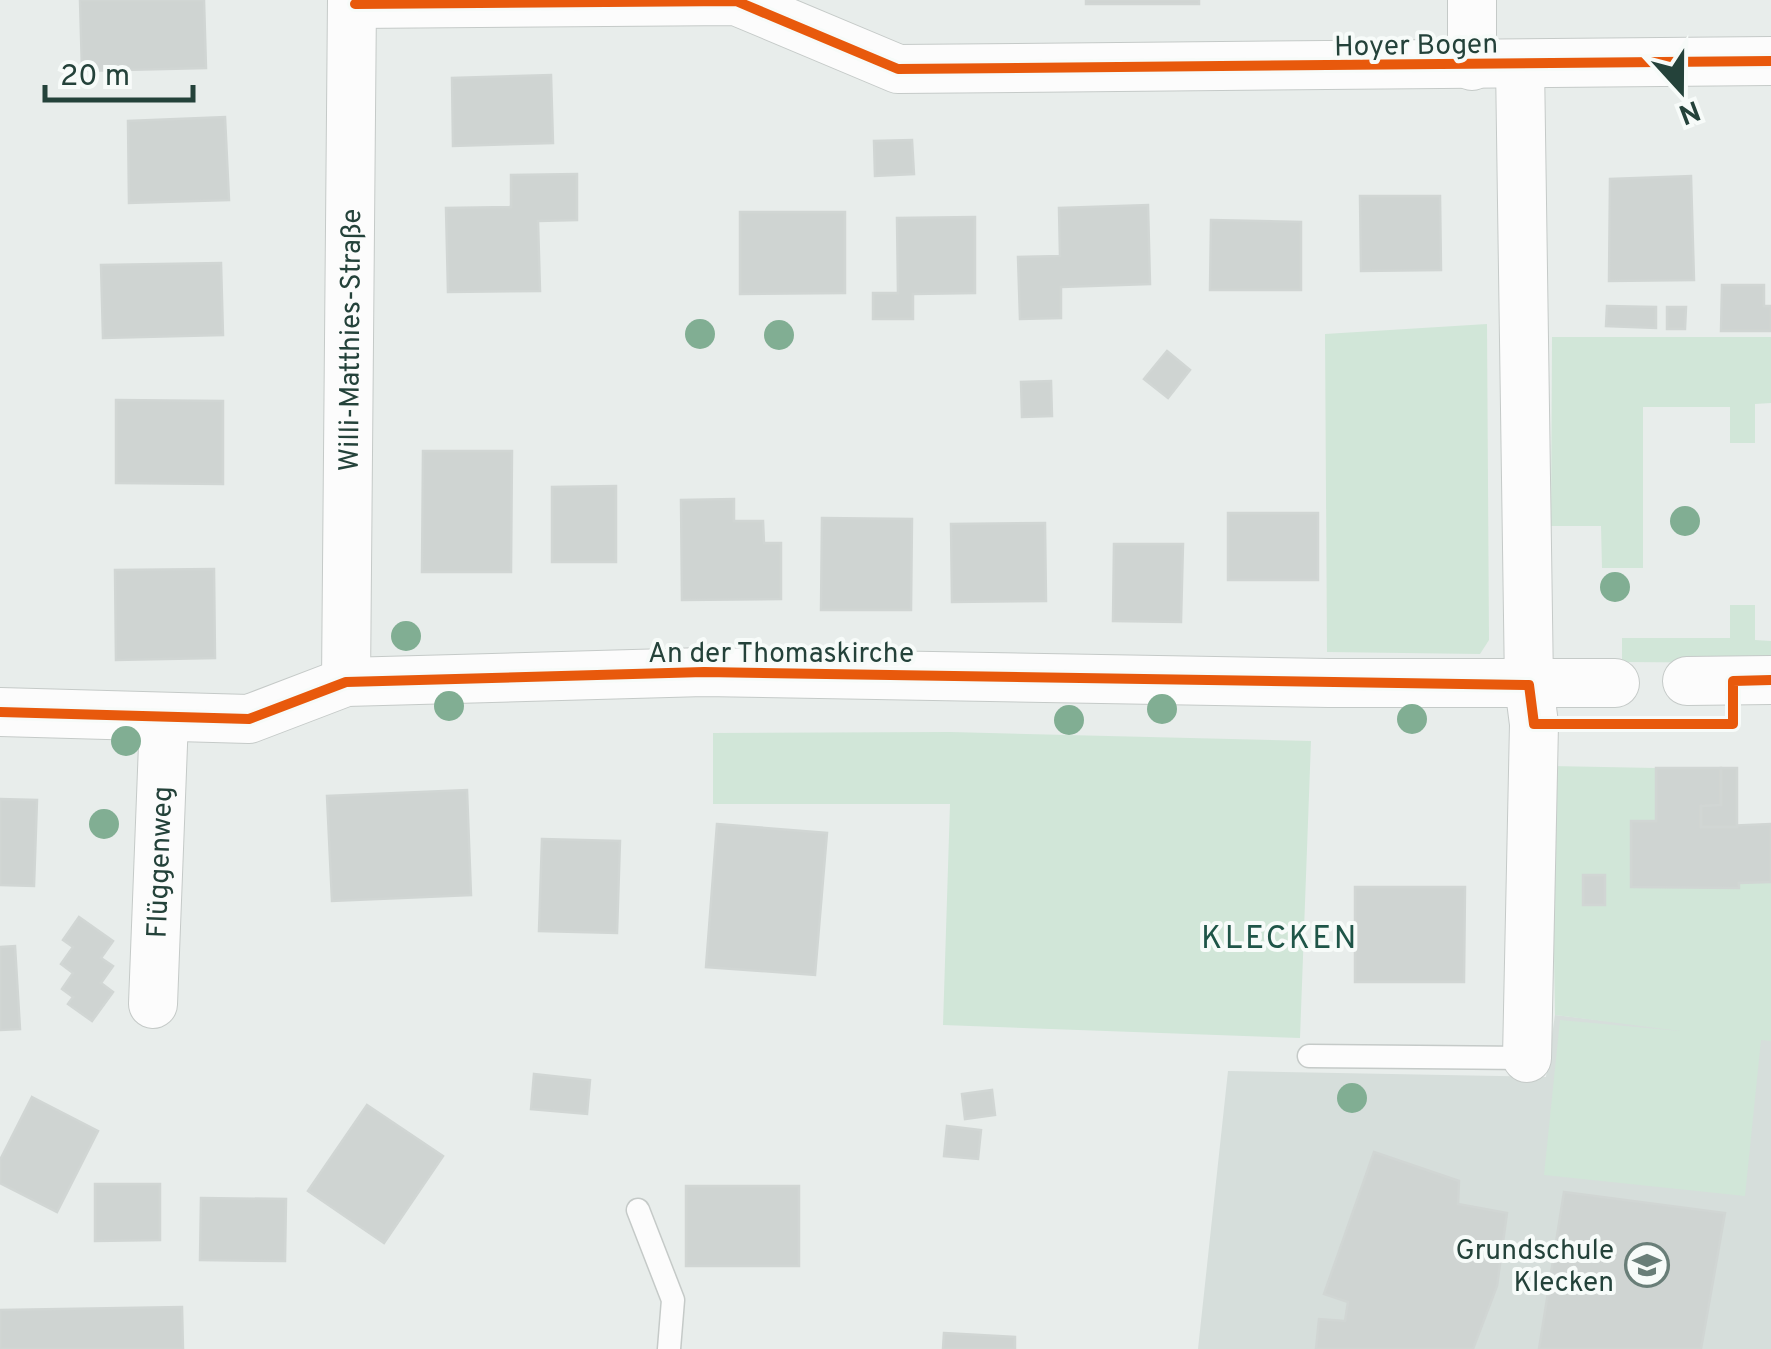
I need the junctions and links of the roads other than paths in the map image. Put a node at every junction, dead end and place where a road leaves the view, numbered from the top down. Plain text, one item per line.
1 (1472, 0) edge
2 (354, 2) edge
3 (1771, 61) edge
4 (1520, 64) junction
5 (1472, 66) junction
6 (1687, 680) dead end
7 (1771, 680) edge
8 (346, 682) junction
9 (1615, 683) dead end
10 (1529, 685) junction
11 (0, 712) edge
12 (164, 719) junction
13 (153, 1004) dead end
14 (1309, 1056) dead end
15 (1527, 1058) joint
16 (638, 1210) dead end
17 (668, 1349) edge

1 - 5 street, Hoyer Bogen
2 - 5 street, Hoyer Bogen
2 - 8 street, Willi-Matthies-Straße
3 - 4 street, Hoyer Bogen
4 - 5 street, Hoyer Bogen
4 - 10 street, Hoyer Bogen
6 - 7 street
8 - 10 street, An der Thomaskirche
8 - 12 street, An der Thomaskirche
9 - 10 street, An der Thomaskirche
10 - 15 street
11 - 12 street, An der Thomaskirche
12 - 13 street, Flüggenweg
14 - 15 lane
16 - 17 lane

